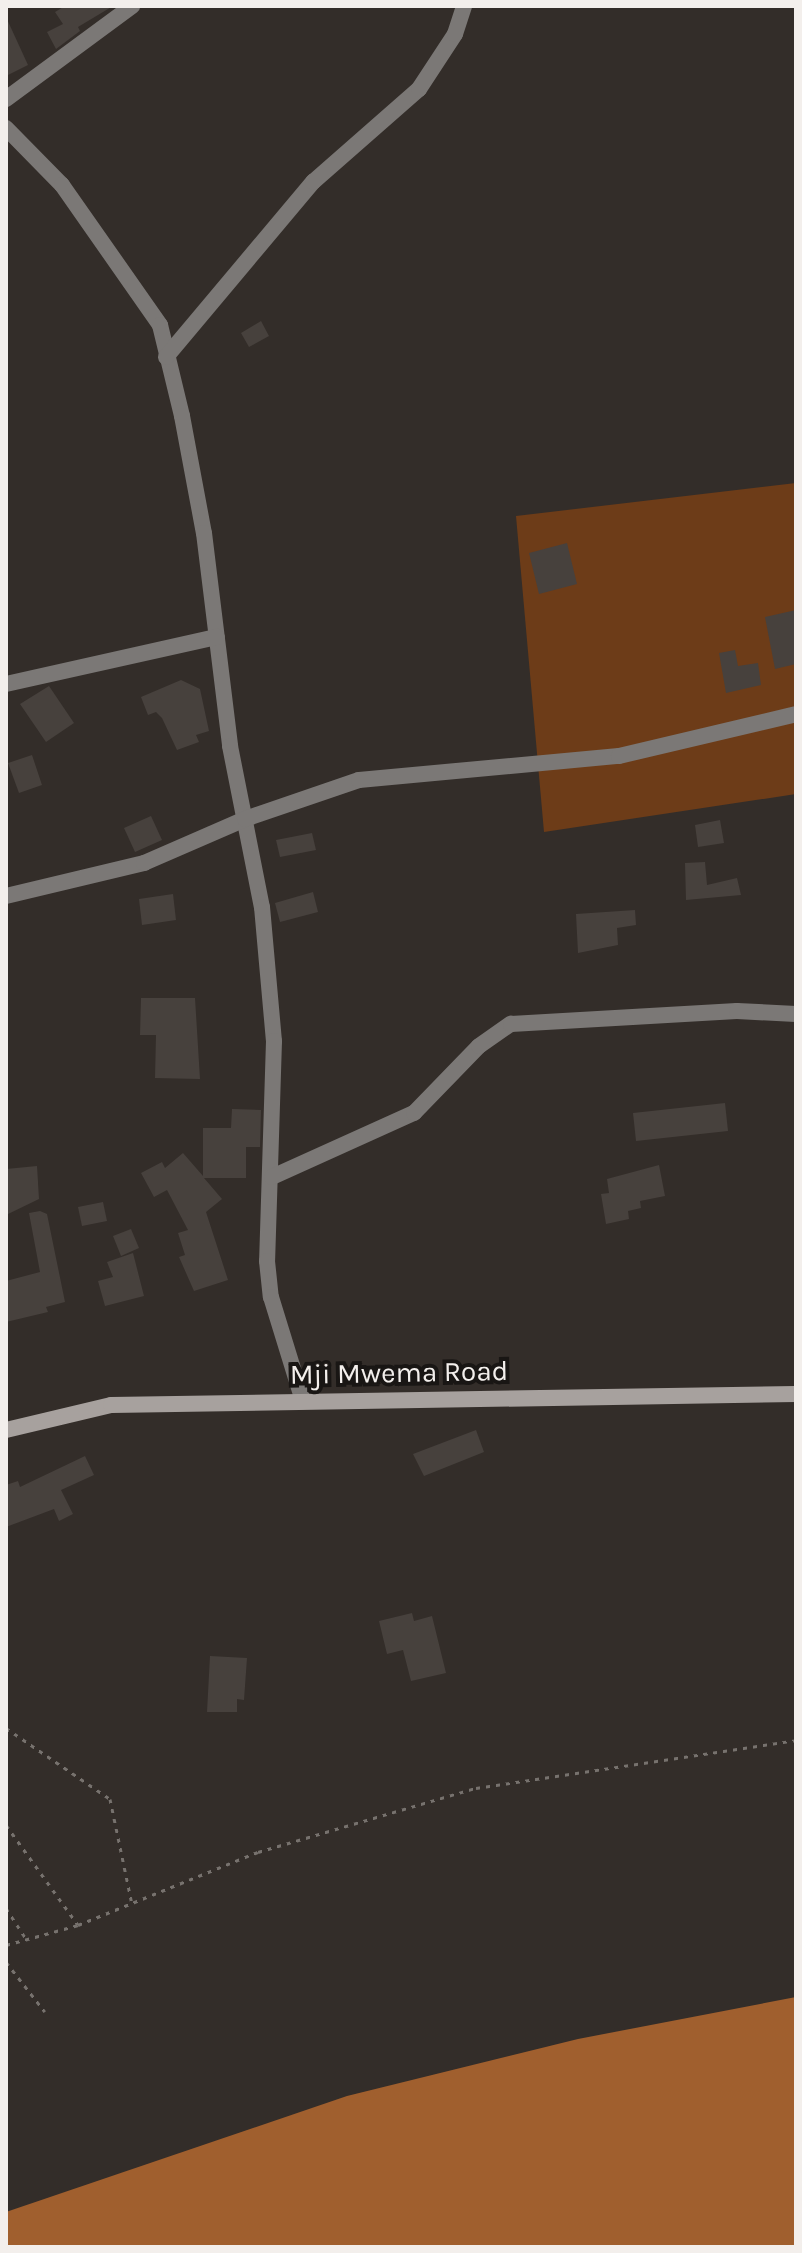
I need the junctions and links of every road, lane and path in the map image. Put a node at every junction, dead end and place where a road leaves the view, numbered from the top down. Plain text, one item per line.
1 (132, 6) edge
2 (464, 6) edge
3 (6, 99) edge
4 (6, 128) edge
5 (166, 357) junction
6 (217, 637) junction
7 (6, 684) edge
8 (796, 714) edge
9 (245, 819) junction
10 (6, 896) edge
11 (796, 1014) edge
12 (272, 1177) junction
13 (796, 1394) edge
14 (303, 1401) junction
15 (6, 1430) edge
16 (6, 1728) edge
17 (796, 1740) edge
18 (6, 1825) edge
19 (132, 1904) junction
20 (6, 1908) edge
21 (78, 1925) junction
22 (26, 1939) junction
23 (6, 1945) edge
24 (6, 1962) edge
25 (45, 2012) dead end

1 - 3 street
2 - 5 street
4 - 5 street
5 - 6 street
6 - 7 street
6 - 9 street
8 - 9 street
9 - 10 street
9 - 12 street
11 - 12 street
12 - 14 street
13 - 14 main road, Mji Mwema Road
14 - 15 main road, Mji Mwema Road
16 - 19 path
17 - 19 path
18 - 21 path
19 - 21 path
20 - 22 path
21 - 22 path
22 - 23 path
24 - 25 path

